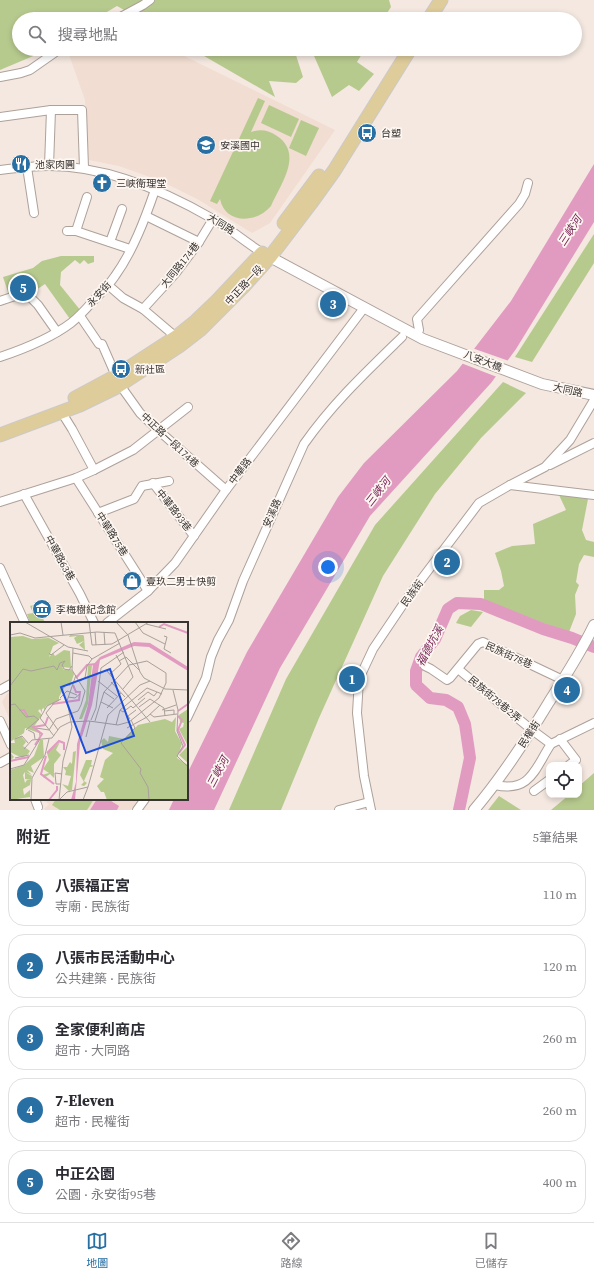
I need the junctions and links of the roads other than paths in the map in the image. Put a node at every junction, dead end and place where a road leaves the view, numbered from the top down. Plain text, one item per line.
1 (150, 0) edge
2 (431, 0) edge
3 (441, 0) edge
4 (130, 12) edge
5 (423, 12) edge
6 (433, 12) edge
7 (50, 56) edge
8 (395, 56) edge
9 (406, 56) edge
10 (0, 77) edge
11 (51, 110) junction
12 (0, 117) edge
13 (49, 166) junction
14 (27, 167) junction
15 (84, 168) junction
16 (0, 170) edge
17 (528, 183) dead end
18 (155, 190) junction
19 (87, 197) dead end
20 (122, 209) dead end
21 (34, 213) dead end
22 (146, 216) junction
23 (213, 219) junction
24 (67, 231) dead end
25 (76, 231) junction
26 (110, 242) junction
27 (199, 242) junction
28 (130, 249) junction
29 (266, 255) junction
30 (108, 285) junction
31 (0, 301) edge
32 (364, 308) junction
33 (143, 309) junction
34 (80, 316) junction
35 (57, 332) junction
36 (421, 334) junction
37 (176, 337) junction
38 (402, 337) dead end
39 (0, 357) edge
40 (118, 380) junction
41 (542, 384) joint
42 (594, 395) edge
43 (594, 400) edge
44 (188, 407) dead end
45 (62, 413) junction
46 (0, 426) edge
47 (158, 430) junction
48 (0, 435) edge
49 (594, 443) edge
50 (545, 467) junction
51 (94, 470) junction
52 (76, 478) junction
53 (169, 481) dead end
54 (153, 483) junction
55 (510, 485) junction
56 (226, 490) junction
57 (24, 494) junction
58 (594, 495) edge
59 (0, 502) edge
60 (98, 513) junction
61 (194, 536) junction
62 (0, 568) edge
63 (148, 591) junction
64 (25, 622) edge
65 (94, 622) edge
66 (108, 622) edge
67 (592, 630) edge
68 (425, 666) dead end
69 (458, 669) junction
70 (563, 680) junction
71 (10, 685) edge
72 (0, 690) edge
73 (188, 716) edge
74 (0, 721) edge
75 (594, 723) edge
76 (532, 730) junction
77 (560, 739) junction
78 (10, 743) edge
79 (551, 744) junction
80 (10, 758) edge
81 (573, 762) edge
82 (0, 764) edge
83 (546, 782) edge
84 (495, 785) junction
85 (534, 791) dead end
86 (35, 800) edge
87 (143, 800) edge
88 (370, 806) edge
89 (38, 807) dead end
90 (137, 810) edge
91 (339, 810) edge
92 (474, 810) edge

1 - 4 street
2 - 5 main road
3 - 6 main road
7 - 10 street
8 - 29 main road, 中正路一段
9 - 29 main road, 中正路一段
11 - 12 street
11 - 13 street
11 - 15 street
13 - 14 street, 大同路
13 - 15 street, 大同路
14 - 16 street, 大同路
14 - 21 street
15 - 18 street, 大同路
17 - 36 street
18 - 22 street, 永安街
18 - 23 street, 大同路
19 - 25 street
20 - 26 street
22 - 27 street
22 - 28 street, 永安街
23 - 27 street, 大同路174巷
23 - 29 street, 大同路
24 - 25 street
25 - 26 street
26 - 28 street
27 - 33 street, 大同路174巷
28 - 30 street, 永安街
29 - 32 street, 大同路
29 - 37 main road, 中正路一段
29 - 40 main road, 中正路一段
30 - 33 street
30 - 34 street, 永安街
31 - 35 street
32 - 36 street, 大同路
32 - 56 street, 中華路
33 - 37 street
34 - 35 street, 永安街
34 - 40 street, 中正路一段174巷
35 - 39 street, 永安街
36 - 41 street, 八安大橋
37 - 40 main road, 中正路一段
38 - 73 street, 安溪路
40 - 45 main road, 中正路一段
40 - 46 main road, 中正路一段
40 - 47 street, 中正路一段174巷
41 - 42 street, 大同路
43 - 50 street
44 - 47 street
45 - 48 main road, 中正路一段
45 - 51 street
47 - 51 street
47 - 56 street, 中正路一段174巷
49 - 50 street, 民族街
50 - 55 street, 民族街
51 - 52 street
52 - 57 street
52 - 60 street, 中華路75巷
53 - 54 street
54 - 60 street
54 - 61 street, 中華路93巷
55 - 58 street
55 - 88 street, 民族街
56 - 61 street, 中華路
57 - 59 street
57 - 65 street, 中華路63巷
60 - 63 street, 中華路75巷
61 - 63 street, 中華路
62 - 64 street
63 - 66 street, 中華路
67 - 70 street, 民權街
68 - 69 street, 民族街78巷
69 - 70 street, 民族街78巷
69 - 76 street, 民族街78巷2弄
70 - 76 street, 民權街
71 - 72 street
74 - 78 street
75 - 77 street
76 - 79 street, 民族街78巷2弄
76 - 84 street, 民權街
77 - 79 street
77 - 81 street
79 - 84 street
80 - 82 street
83 - 85 street
84 - 92 street, 民權街
86 - 89 street
87 - 90 street
88 - 91 street

